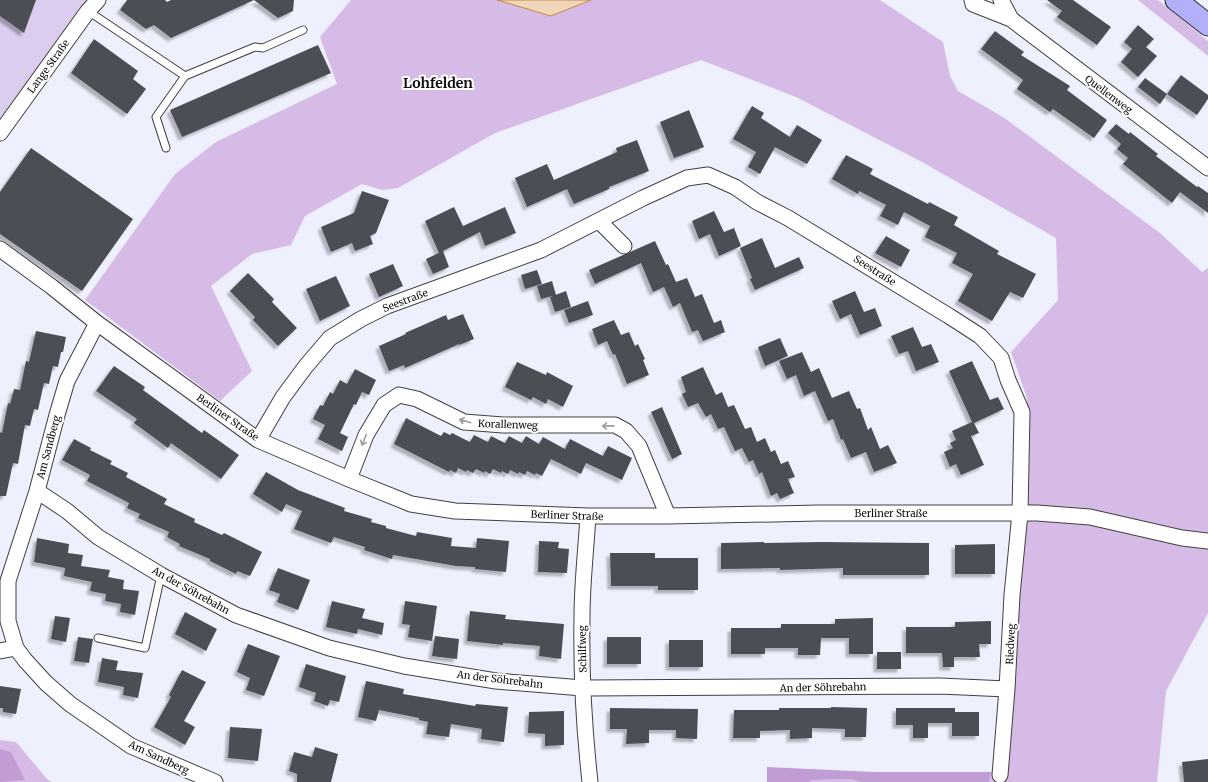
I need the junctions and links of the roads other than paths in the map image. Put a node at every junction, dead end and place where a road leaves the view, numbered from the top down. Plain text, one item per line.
1 (972, 0) edge
2 (1001, 0) edge
3 (1176, 0) edge
4 (93, 5) edge
5 (1011, 19) junction
6 (1208, 25) edge
7 (303, 30) dead end
8 (185, 76) junction
9 (0, 133) edge
10 (166, 148) dead end
11 (1208, 168) edge
12 (598, 221) junction
13 (624, 246) dead end
14 (0, 250) edge
15 (97, 322) junction
16 (258, 440) junction
17 (349, 479) junction
18 (37, 491) junction
19 (1020, 513) junction
20 (588, 516) junction
21 (668, 516) junction
22 (1208, 542) edge
23 (5, 575) edge
24 (162, 575) junction
25 (98, 638) dead end
26 (16, 648) junction
27 (0, 651) edge
28 (583, 688) junction
29 (1007, 689) junction
30 (1000, 775) dead end
31 (215, 782) edge
32 (590, 782) edge

1 - 5 street, Quellenweg
2 - 5 street, Quellenweg
3 - 6 main road
4 - 8 lane
4 - 9 street, Lange Straße
5 - 11 street, Quellenweg
7 - 8 lane
8 - 10 lane
12 - 13 street
12 - 16 street, Seestraße
12 - 19 street, Seestraße
14 - 15 street, Berliner Straße
15 - 16 street, Berliner Straße
15 - 18 street, Am Sandberg
16 - 17 street, Berliner Straße
17 - 20 street, Berliner Straße
21 -> 17 street, Korallenweg
18 - 23 street, Am Sandberg
18 - 24 street, An der Söhrebahn
19 - 21 street, Berliner Straße
19 - 22 street, Berliner Straße
19 - 29 street, Riedweg
20 - 21 street, Berliner Straße
20 - 28 street, Schilfweg
23 - 26 street, Am Sandberg
24 - 25 lane
24 - 28 street, An der Söhrebahn
26 - 27 street
26 - 31 street, Am Sandberg
28 - 29 street, An der Söhrebahn
28 - 32 street, Schilfweg
29 - 30 street, Riedweg

